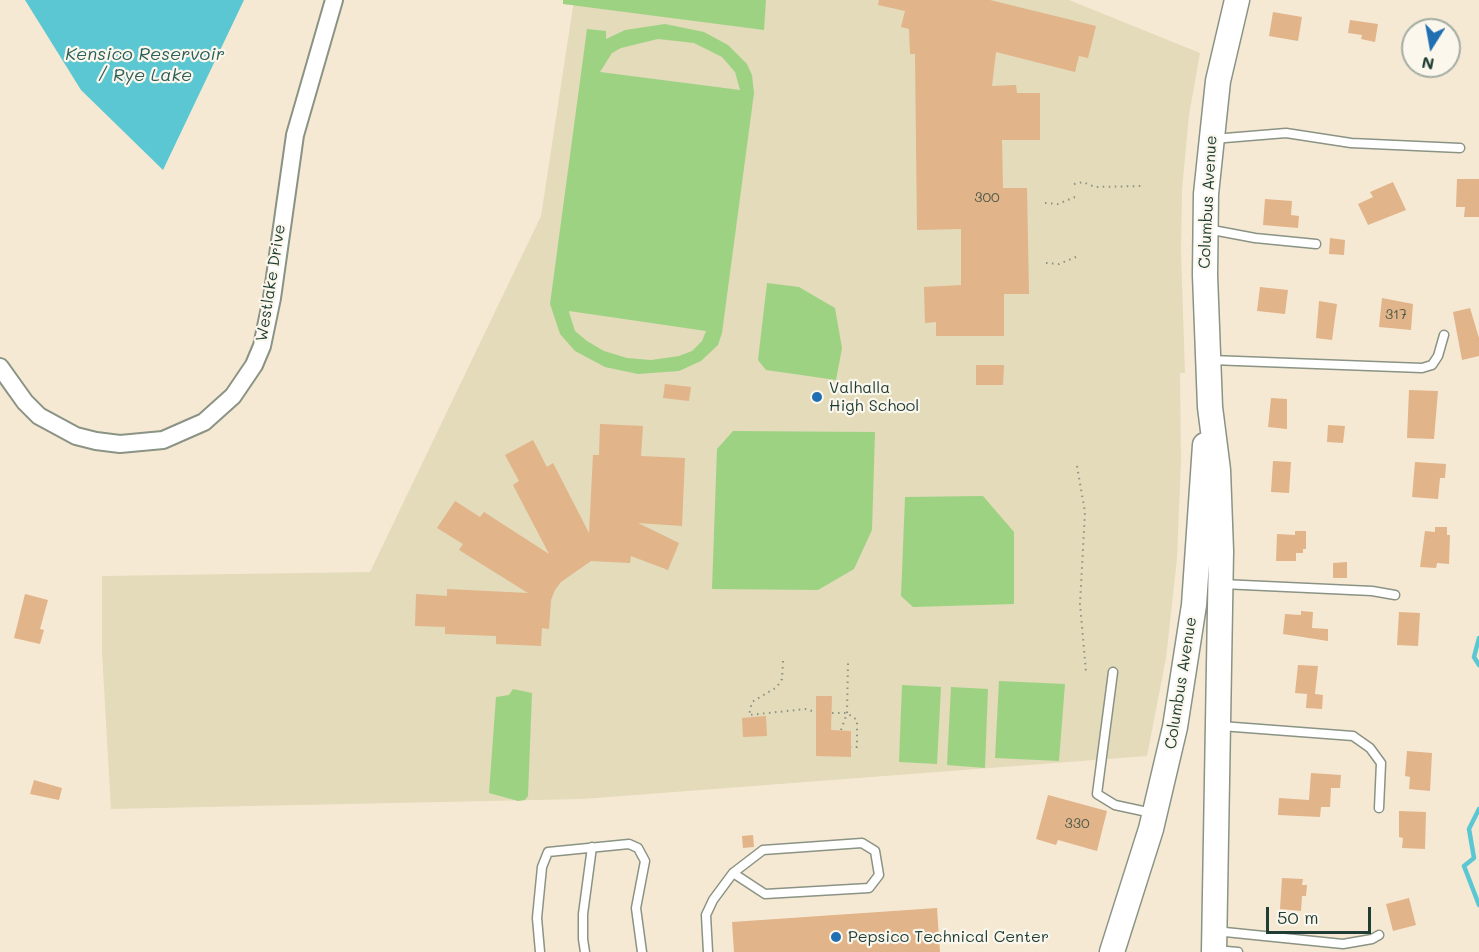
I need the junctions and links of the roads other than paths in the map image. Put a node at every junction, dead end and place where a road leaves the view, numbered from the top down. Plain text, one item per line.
1 (334, 0) edge
2 (1237, 0) edge
3 (1210, 140) junction
4 (1460, 148) dead end
5 (1205, 229) junction
6 (1316, 244) dead end
7 (1444, 334) dead end
8 (1208, 359) junction
9 (0, 367) edge
10 (1210, 407) junction
11 (1222, 584) junction
12 (1395, 595) dead end
13 (1113, 672) dead end
14 (1184, 674) junction
15 (1220, 726) junction
16 (1379, 808) dead end
17 (1155, 813) junction
18 (592, 847) junction
19 (733, 873) junction
20 (1379, 935) dead end
21 (1214, 944) edge
22 (540, 952) edge
23 (585, 952) edge
24 (642, 952) edge
25 (708, 952) edge
26 (1112, 952) edge
27 (1238, 952) edge

1 - 9 street, Westlake Drive
2 - 3 street, Columbus Avenue
3 - 4 lane
3 - 5 street, Columbus Avenue
5 - 6 lane
5 - 8 street, Columbus Avenue
7 - 8 lane
8 - 10 street, Columbus Avenue
10 - 11 street, Columbus Avenue
10 - 14 street, Columbus Avenue
11 - 12 lane
11 - 15 street, Columbus Avenue
13 - 17 lane
14 - 15 street
14 - 17 street, Columbus Avenue
15 - 16 lane
15 - 21 street, Columbus Avenue
17 - 26 street, Columbus Avenue
18 - 22 lane
18 - 23 lane
18 - 24 lane
19 - 19 lane
19 - 25 lane
20 - 21 lane
21 - 27 lane

